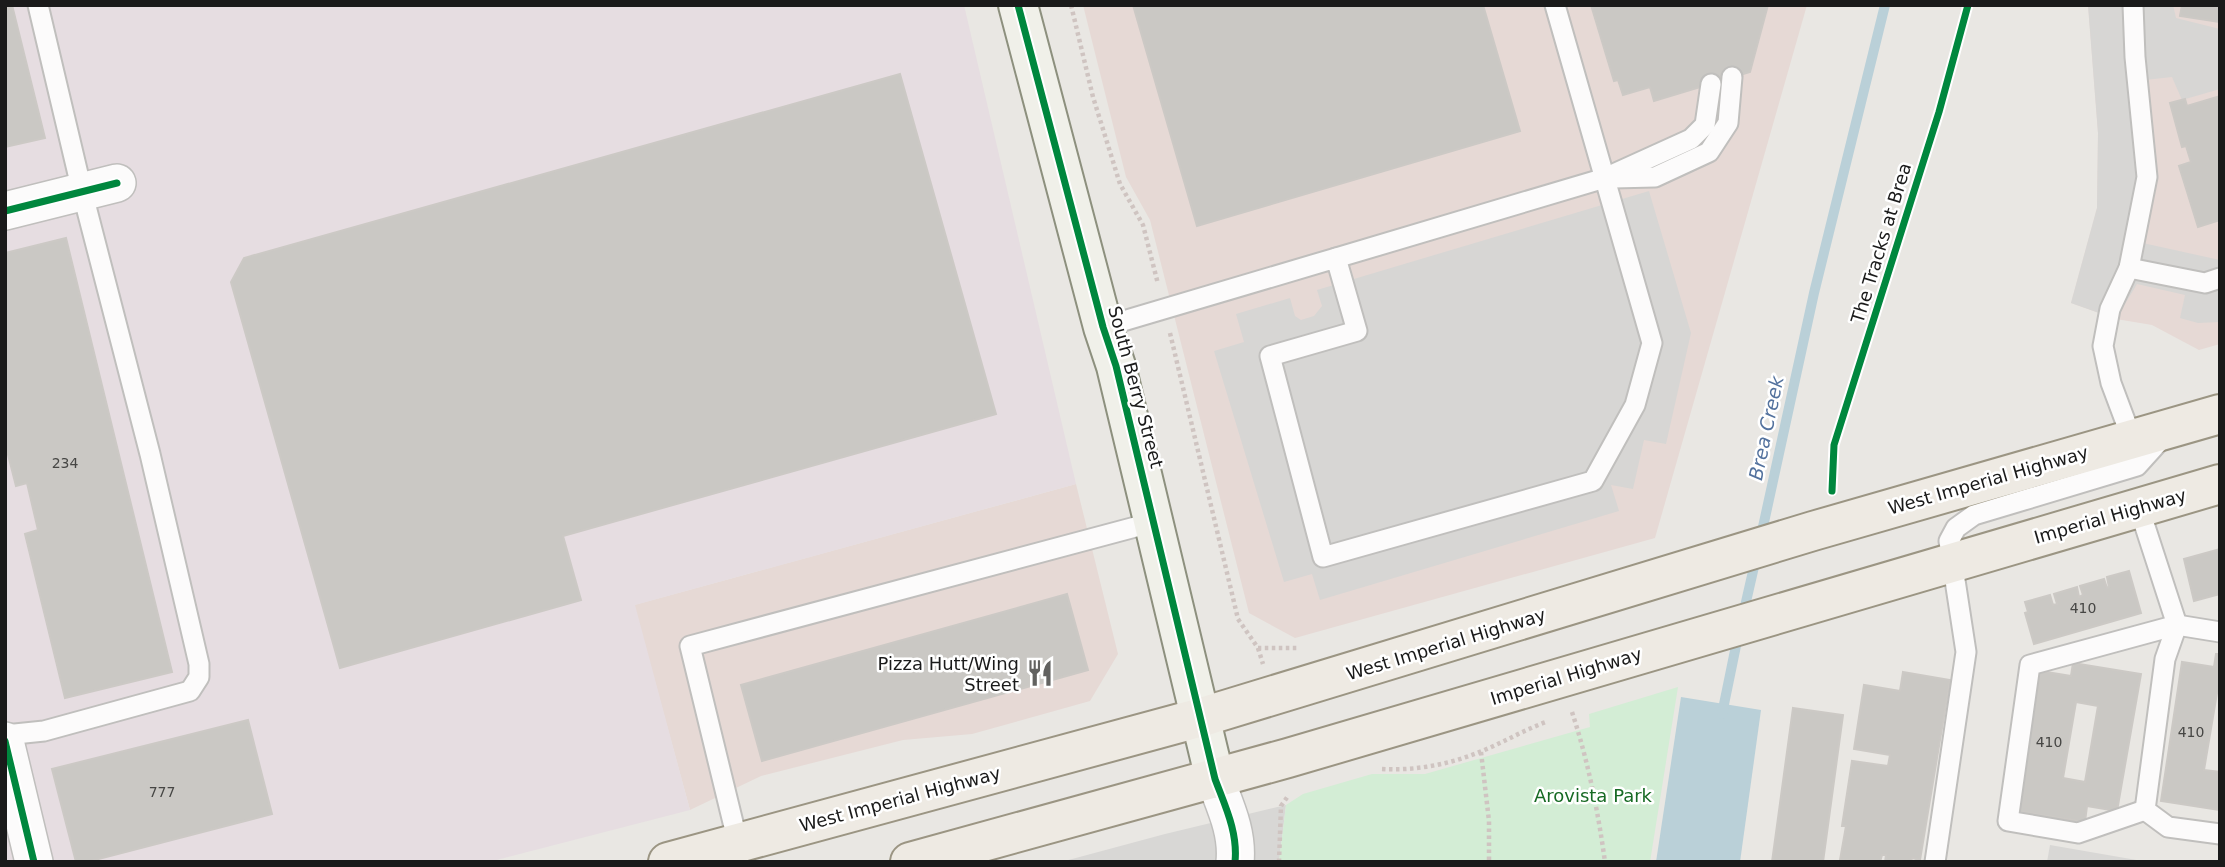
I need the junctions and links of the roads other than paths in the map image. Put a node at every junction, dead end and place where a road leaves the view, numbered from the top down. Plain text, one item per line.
1 (38, 5) edge
2 (1018, 5) edge
3 (1555, 5) edge
4 (2133, 5) edge
5 (1732, 77) dead end
6 (1711, 84) dead end
7 (1605, 178) junction
8 (117, 183) dead end
9 (82, 191) junction
10 (5, 211) edge
11 (1336, 258) junction
12 (2129, 268) junction
13 (2220, 278) edge
14 (1103, 327) junction
15 (2220, 414) edge
16 (2171, 429) junction
17 (2132, 439) junction
18 (2220, 484) edge
19 (2139, 508) junction
20 (1154, 522) junction
21 (1951, 563) junction
22 (2177, 625) junction
23 (2220, 632) edge
24 (1202, 717) junction
25 (5, 735) edge
26 (5, 741) edge
27 (1215, 779) junction
28 (2145, 810) junction
29 (2220, 834) edge
30 (738, 843) junction
31 (34, 862) edge
32 (668, 862) edge
33 (910, 862) edge
34 (1235, 862) edge
35 (1935, 862) edge

1 - 9 lane
2 - 14 street, South Berry Street
3 - 7 lane
4 - 12 lane
5 - 7 lane
6 - 7 lane
7 - 11 lane
7 - 11 lane
8 - 9 street
9 - 10 street
9 - 25 lane
11 - 14 lane
12 - 13 lane
12 - 17 lane
14 - 20 street, South Berry Street
15 - 16 main road, West Imperial Highway
16 - 17 main road, West Imperial Highway
16 - 21 lane
17 - 24 main road, West Imperial Highway
18 - 19 main road, Imperial Highway
19 - 21 main road, Imperial Highway
19 - 22 lane
20 - 24 street, South Berry Street
20 - 30 lane
21 - 27 main road, Imperial Highway
21 - 35 lane
22 - 23 lane
22 - 28 lane
22 - 28 lane
24 - 27 street, South Berry Street
24 - 30 main road, West Imperial Highway
26 - 31 street
27 - 33 main road, Imperial Highway
27 - 34 street
28 - 29 lane
30 - 32 main road, West Imperial Highway

